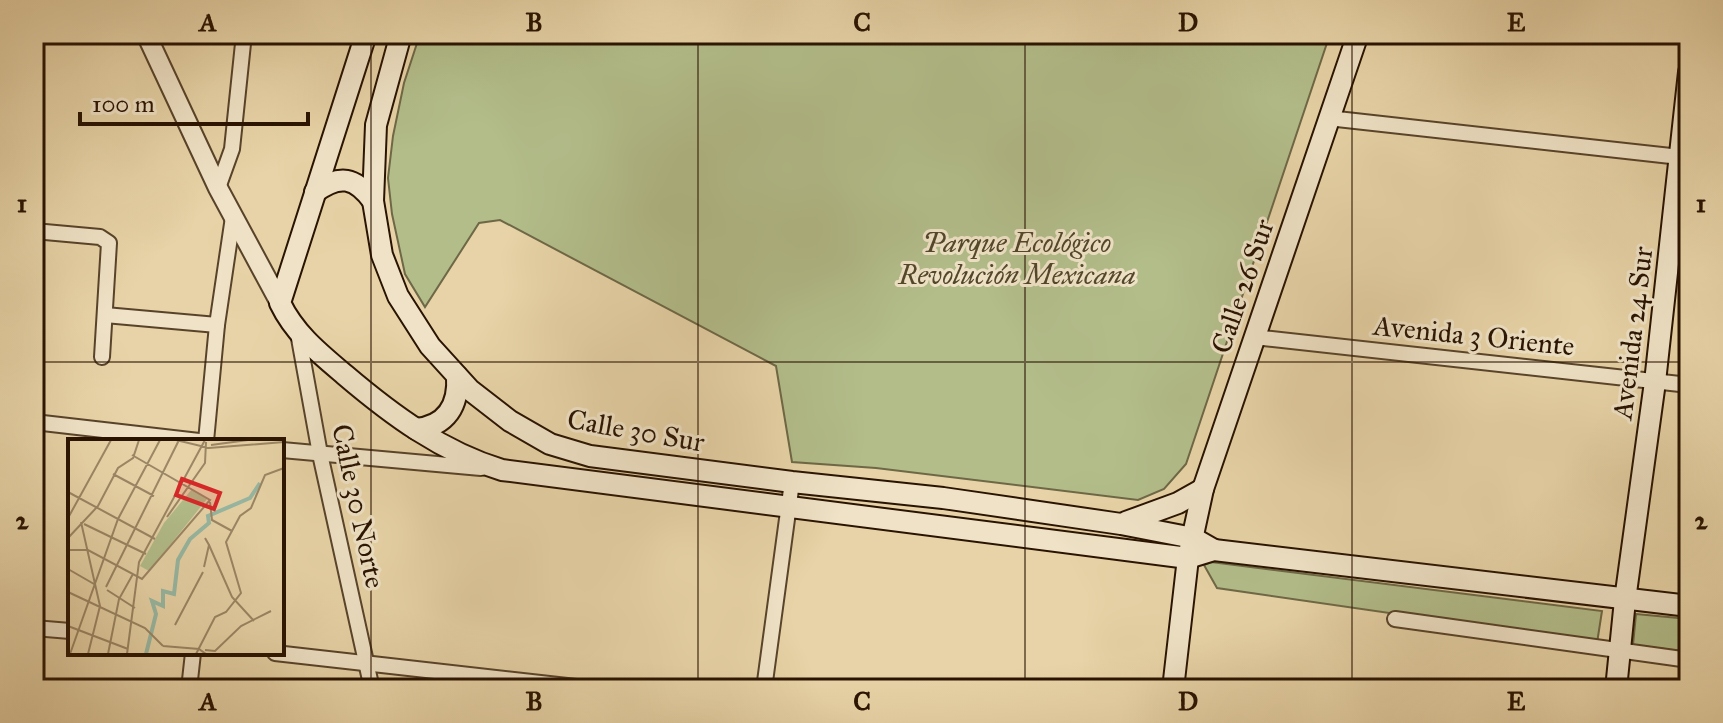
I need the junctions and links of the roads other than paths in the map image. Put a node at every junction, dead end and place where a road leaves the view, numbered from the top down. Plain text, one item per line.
1 (146, 34) edge
2 (244, 34) edge
3 (366, 34) edge
4 (401, 34) edge
5 (1358, 34) edge
6 (1689, 72) edge
7 (1328, 118) junction
8 (1685, 157) edge
9 (218, 188) junction
10 (315, 192) junction
11 (373, 201) junction
12 (233, 217) junction
13 (34, 231) edge
14 (280, 303) junction
15 (105, 315) junction
16 (217, 325) junction
17 (298, 333) junction
18 (1254, 337) junction
19 (102, 357) dead end
20 (457, 376) junction
21 (1655, 382) junction
22 (1689, 385) edge
23 (34, 422) edge
24 (416, 429) junction
25 (182, 439) edge
26 (206, 439) edge
27 (284, 450) edge
28 (320, 454) junction
29 (502, 470) junction
30 (792, 482) junction
31 (1203, 489) junction
32 (789, 505) junction
33 (1121, 524) junction
34 (1191, 548) junction
35 (1625, 600) junction
36 (1689, 606) edge
37 (1395, 619) dead end
38 (34, 628) edge
39 (68, 631) edge
40 (1620, 651) junction
41 (284, 654) edge
42 (193, 655) edge
43 (1689, 660) edge
44 (367, 663) junction
45 (189, 689) edge
46 (372, 689) edge
47 (594, 689) edge
48 (764, 689) edge
49 (1173, 689) edge
50 (1616, 689) edge

1 - 9 street
2 - 9 street
3 - 10 main road
4 - 11 main road, Calle 30 Sur
5 - 7 main road, Calle 26 Sur
6 - 8 main road, Avenida 24 Sur
7 - 8 street
7 - 18 main road, Calle 26 Sur
8 - 21 main road, Avenida 24 Sur
9 - 12 street
10 - 11 main road
10 - 14 main road
11 - 20 main road, Calle 30 Sur
12 - 14 street
12 - 16 street
13 - 15 street
14 - 17 main road
15 - 16 street
15 - 19 street
16 - 26 street
17 - 24 main road
17 - 28 street, Calle 30 Norte
18 - 21 street, Avenida 3 Oriente
18 - 31 main road, Calle 26 Sur
20 - 24 main road
20 - 30 main road, Calle 30 Sur
21 - 22 street, Avenida 3 Oriente
21 - 35 main road, Avenida 24 Sur
23 - 25 street
24 - 29 main road
27 - 28 street
28 - 29 street
28 - 44 street, Calle 30 Norte
29 - 32 main road
30 - 32 street
30 - 33 main road, Calle 30 Sur
31 - 33 main road
31 - 34 main road, Calle 26 Sur
32 - 34 main road
32 - 48 street
33 - 34 main road, Calle 30 Sur
34 - 35 main road
34 - 49 main road, Calle 26 Sur
35 - 36 main road
35 - 40 main road, Avenida 24 Sur
37 - 40 street
38 - 39 street
40 - 43 street
40 - 50 main road, Avenida 24 Sur
41 - 44 street
42 - 45 street
44 - 46 street, Calle 30 Norte
44 - 47 street

